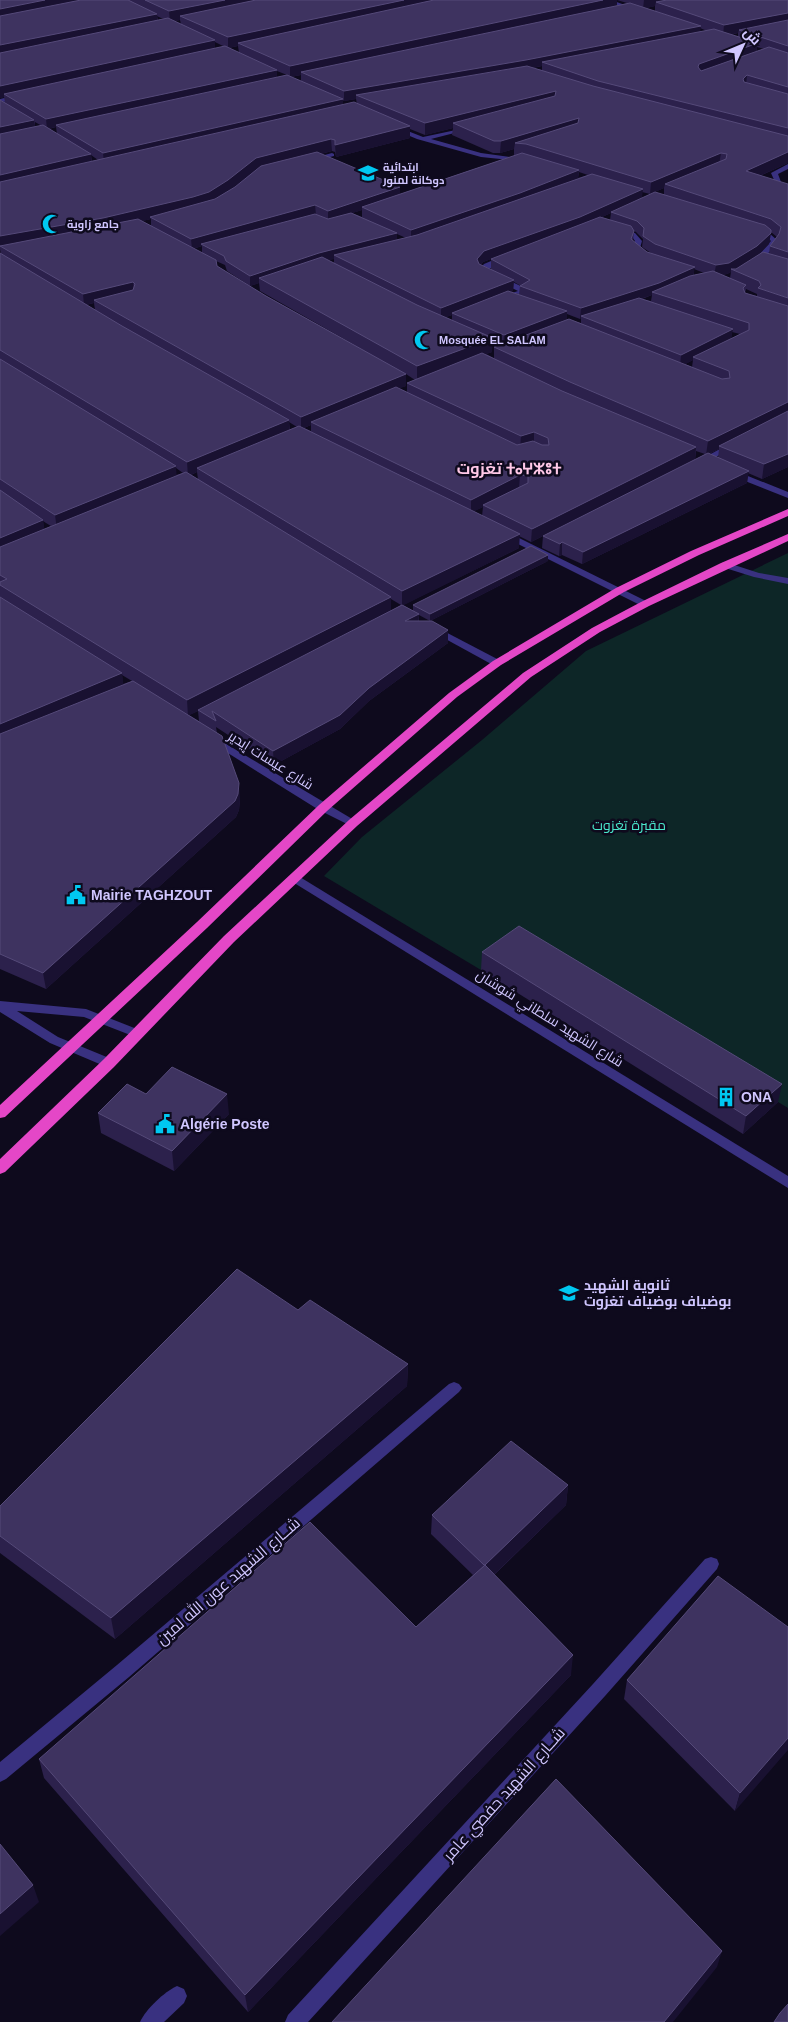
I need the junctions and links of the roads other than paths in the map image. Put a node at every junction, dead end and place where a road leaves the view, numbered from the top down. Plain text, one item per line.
1 (606, 0) edge
2 (630, 8) junction
3 (611, 12) edge
4 (641, 12) edge
5 (28, 94) edge
6 (0, 100) edge
7 (0, 105) edge
8 (8, 110) edge
9 (386, 124) edge
10 (478, 126) edge
11 (424, 139) junction
12 (511, 152) edge
13 (332, 155) edge
14 (492, 156) junction
15 (523, 159) junction
16 (304, 161) edge
17 (533, 162) edge
18 (505, 166) edge
19 (788, 166) edge
20 (781, 190) edge
21 (608, 226) edge
22 (751, 228) edge
23 (515, 254) edge
24 (650, 259) edge
25 (760, 261) junction
26 (769, 264) edge
27 (745, 270) edge
28 (518, 301) edge
29 (745, 440) edge
30 (698, 458) junction
31 (685, 469) edge
32 (788, 496) edge
33 (788, 512) edge
34 (498, 530) edge
35 (788, 537) edge
36 (725, 565) junction
37 (788, 581) edge
38 (620, 590) junction
39 (645, 604) junction
40 (428, 626) edge
41 (496, 663) junction
42 (203, 734) edge
43 (323, 808) junction
44 (352, 823) junction
45 (295, 878) junction
46 (103, 1018) junction
47 (138, 1034) junction
48 (71, 1048) junction
49 (109, 1063) junction
50 (0, 1113) edge
51 (0, 1168) edge
52 (788, 1183) edge
53 (454, 1388) dead end
54 (711, 1564) dead end
55 (0, 1773) edge
56 (177, 1996) dead end
57 (150, 2022) edge
58 (295, 2022) edge

1 - 2 street
2 - 3 street
2 - 4 street
5 - 6 street
7 - 8 street
9 - 11 street
10 - 11 street
11 - 14 street
12 - 14 street
13 - 16 street
14 - 15 street
15 - 17 street
15 - 18 street
19 - 20 street
21 - 24 street
22 - 25 street
23 - 28 street
25 - 26 street
25 - 27 street
29 - 30 street
30 - 31 street
30 - 32 street
33 - 38 highway
34 - 38 street
35 - 36 highway
36 - 37 street
36 - 39 highway
38 - 39 street
38 - 41 highway
39 - 44 highway
40 - 41 street
41 - 43 highway
42 - 43 street, شارع عيسات إيدير
43 - 44 street, شارع عيسات إيدير
43 - 46 highway
44 - 45 highway
45 - 47 highway
45 - 52 street, شارع الشهيد سلطاني شوشان
46 - 47 street
46 - 48 highway
46 - 48 street
47 - 49 highway
48 - 49 street
48 - 50 highway
49 - 51 highway
53 - 55 street, شــارع الشهيد عون الله لمين
54 - 58 street, شــارع الشهيد حفصي عامر
56 - 57 street

